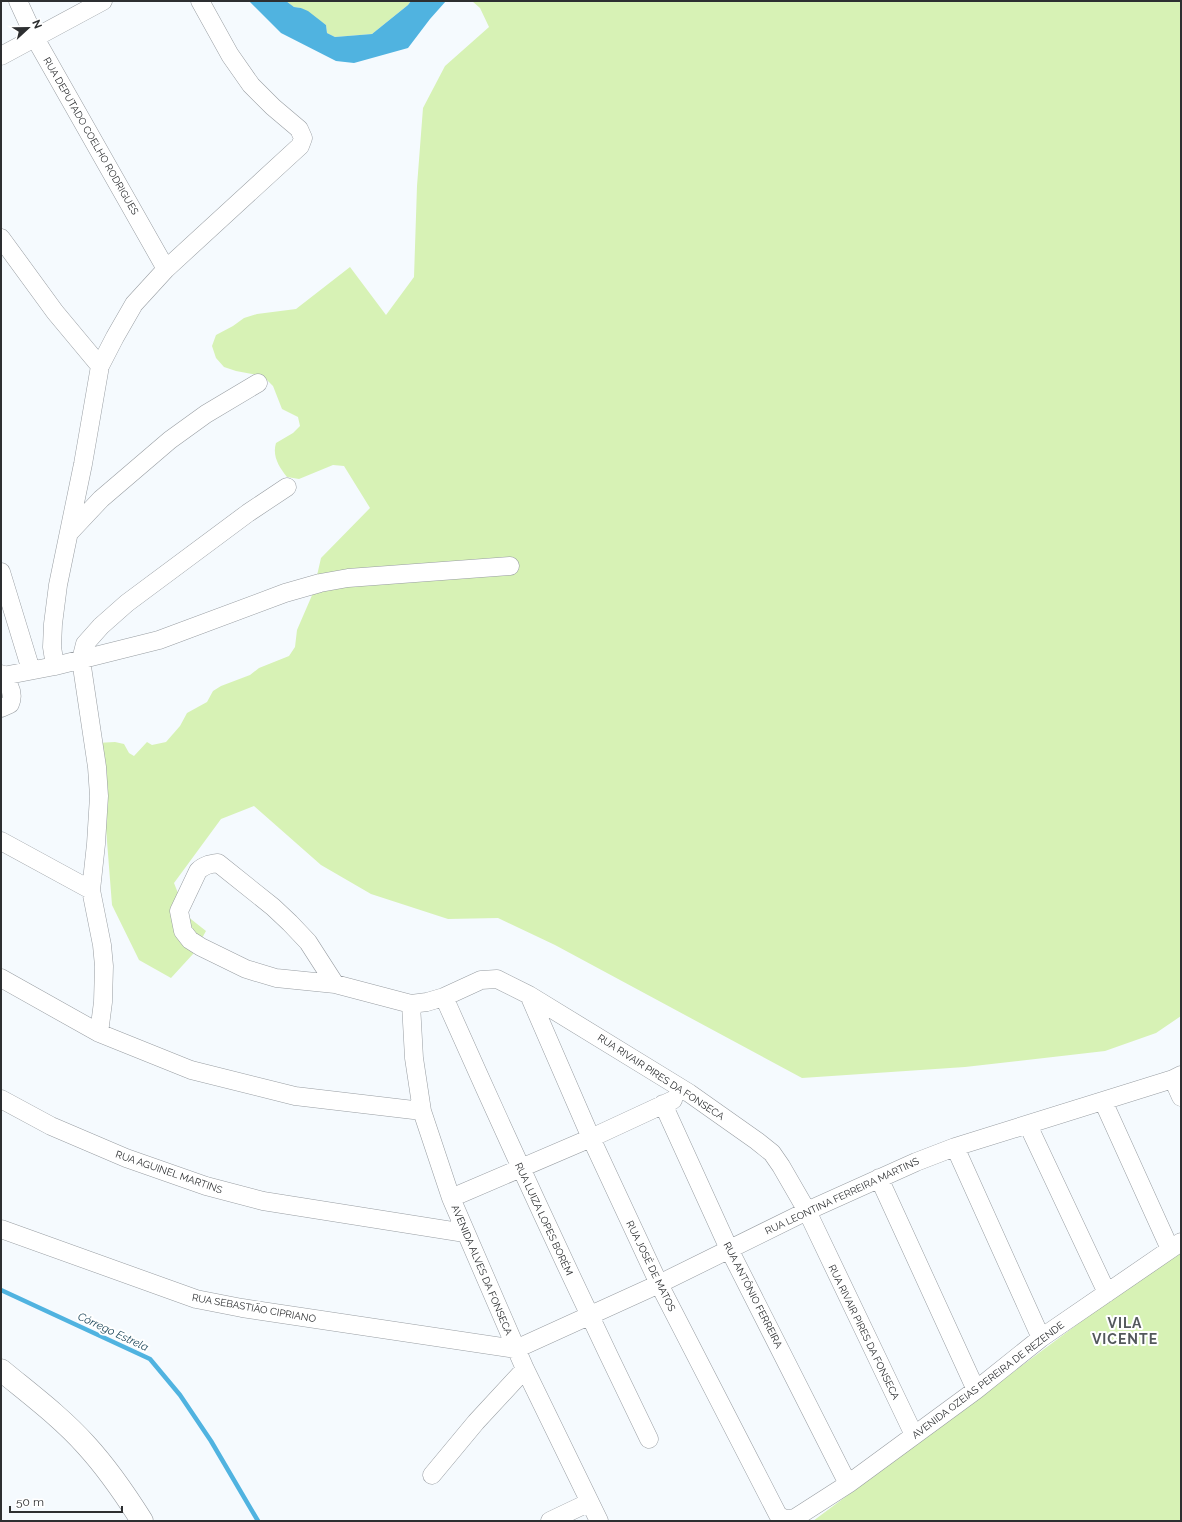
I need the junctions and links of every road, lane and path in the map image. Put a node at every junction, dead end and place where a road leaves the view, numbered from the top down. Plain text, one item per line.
1 (18, 1) edge
2 (103, 1) edge
3 (200, 1) edge
4 (35, 38) junction
5 (1, 56) edge
6 (1, 238) edge
7 (166, 269) junction
8 (100, 366) junction
9 (258, 383) dead end
10 (287, 487) dead end
11 (69, 533) junction
12 (510, 566) dead end
13 (1, 572) edge
14 (81, 660) junction
15 (55, 666) junction
16 (31, 670) junction
17 (2, 675) edge
18 (1, 708) edge
19 (1, 841) edge
20 (91, 890) junction
21 (1, 978) edge
22 (335, 984) junction
23 (529, 995) junction
24 (444, 997) junction
25 (411, 1004) junction
26 (99, 1033) junction
27 (1177, 1077) edge
28 (689, 1093) junction
29 (1181, 1097) edge
30 (1, 1099) edge
31 (1103, 1101) junction
32 (663, 1104) junction
33 (422, 1111) junction
34 (1028, 1125) junction
35 (591, 1138) junction
36 (955, 1147) junction
37 (520, 1168) junction
38 (879, 1178) junction
39 (451, 1198) junction
40 (806, 1211) junction
41 (1, 1229) edge
42 (465, 1233) junction
43 (1175, 1246) edge
44 (729, 1249) junction
45 (659, 1284) junction
46 (1107, 1293) junction
47 (589, 1317) junction
48 (1041, 1338) junction
49 (516, 1349) junction
50 (525, 1369) junction
51 (1, 1370) edge
52 (976, 1390) junction
53 (914, 1435) junction
54 (649, 1439) dead end
55 (432, 1475) dead end
56 (848, 1484) junction
57 (590, 1502) junction
58 (795, 1518) joint
59 (142, 1521) edge
60 (550, 1521) edge
61 (600, 1521) edge

1 - 4 street, RUA DEPUTADO COELHO RODRIGUES
2 - 4 street
3 - 7 street
4 - 5 street
4 - 7 street, RUA DEPUTADO COELHO RODRIGUES
6 - 8 street
7 - 8 street
8 - 11 street
9 - 11 street
10 - 14 street
11 - 15 street
12 - 14 street
13 - 16 street
14 - 15 street
14 - 20 street
15 - 16 street
16 - 17 street
17 - 18 street
19 - 20 street
20 - 26 street
21 - 26 street
22 - 22 street
22 - 25 street
23 - 24 street, RUA RIVAIR PIRES DA FONSECA
23 - 28 street, RUA RIVAIR PIRES DA FONSECA
23 - 35 street, RUA JOSÉ DE MATOS
24 - 25 street, RUA RIVAIR PIRES DA FONSECA
24 - 37 street, RUA LUIZA LOPES BORÉM
25 - 33 street, AVENIDA ALVES DA FONSECA
26 - 33 street
27 - 29 street
27 - 31 street, RUA LEONTINA FERREIRA MARTINS
28 - 32 street
28 - 40 street, RUA RIVAIR PIRES DA FONSECA
30 - 42 street, RUA AGUINEL MARTINS
31 - 34 street, RUA LEONTINA FERREIRA MARTINS
31 - 43 street
32 - 35 street
32 - 44 street, RUA ANTÔNIO FERREIRA
33 - 39 street, AVENIDA ALVES DA FONSECA
34 - 36 street, RUA LEONTINA FERREIRA MARTINS
34 - 46 street
35 - 37 street
35 - 45 street, RUA JOSÉ DE MATOS
36 - 38 street, RUA LEONTINA FERREIRA MARTINS
36 - 48 street
37 - 39 street
37 - 47 street, RUA LUIZA LOPES BORÉM
38 - 40 street, RUA LEONTINA FERREIRA MARTINS
38 - 52 street
39 - 42 street, AVENIDA ALVES DA FONSECA
40 - 44 street, RUA LEONTINA FERREIRA MARTINS
40 - 53 street, RUA RIVAIR PIRES DA FONSECA
41 - 49 street, RUA SEBASTIÃO CIPRIANO
42 - 49 street, AVENIDA ALVES DA FONSECA
43 - 46 street, AVENIDA OZEIAS PEREIRA DE REZENDE
44 - 45 street, RUA LEONTINA FERREIRA MARTINS
44 - 56 street, RUA ANTÔNIO FERREIRA
45 - 47 street, RUA LEONTINA FERREIRA MARTINS
45 - 58 street, RUA JOSÉ DE MATOS
46 - 48 street, AVENIDA OZEIAS PEREIRA DE REZENDE
47 - 49 street, RUA LEONTINA FERREIRA MARTINS
47 - 54 street, RUA LUIZA LOPES BORÉM
48 - 52 street, AVENIDA OZEIAS PEREIRA DE REZENDE
49 - 50 street, AVENIDA ALVES DA FONSECA
50 - 55 street
50 - 57 street, AVENIDA ALVES DA FONSECA
51 - 59 main road
52 - 53 street, AVENIDA OZEIAS PEREIRA DE REZENDE
53 - 56 street, AVENIDA OZEIAS PEREIRA DE REZENDE
56 - 58 street, AVENIDA OZEIAS PEREIRA DE REZENDE
57 - 60 street
57 - 61 street, AVENIDA ALVES DA FONSECA

